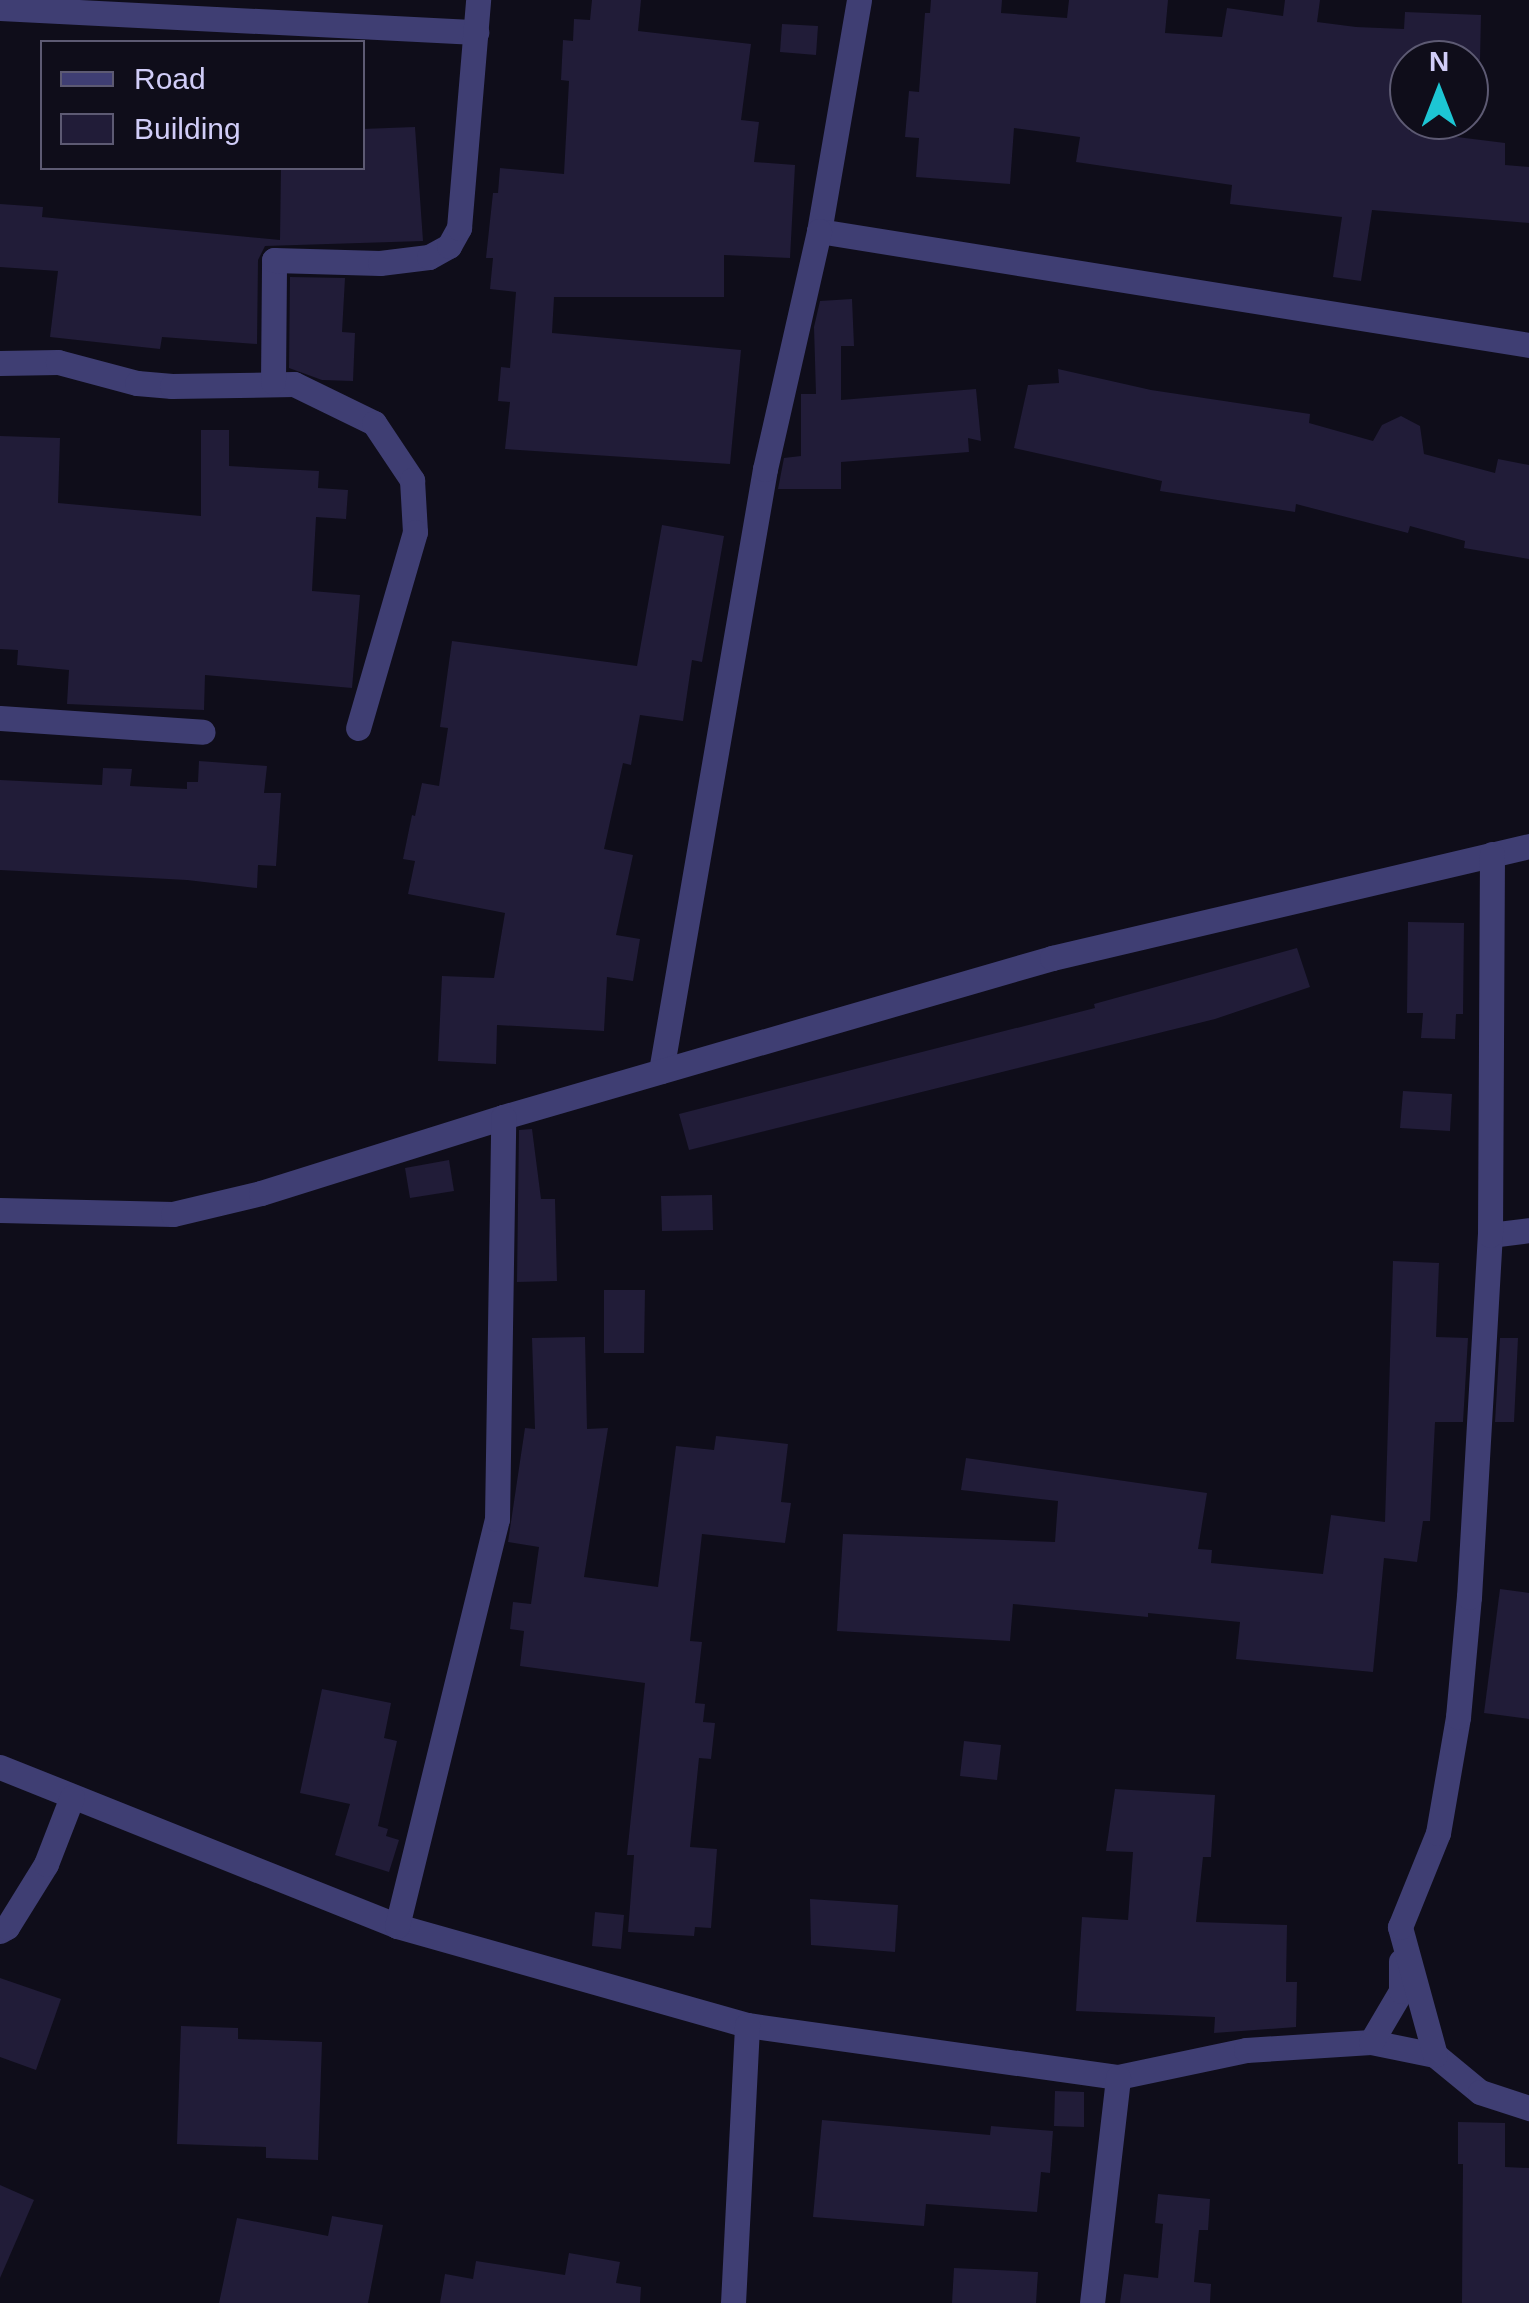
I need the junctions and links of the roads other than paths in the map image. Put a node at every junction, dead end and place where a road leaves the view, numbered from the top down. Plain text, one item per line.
1 (478, 0) edge
2 (859, 0) edge
3 (0, 8) edge
4 (476, 32) junction
5 (819, 231) junction
6 (1529, 344) edge
7 (0, 362) edge
8 (272, 382) junction
9 (0, 718) edge
10 (358, 728) dead end
11 (203, 732) dead end
12 (1529, 846) edge
13 (1492, 854) junction
14 (661, 1071) junction
15 (503, 1117) junction
16 (0, 1210) edge
17 (1529, 1230) edge
18 (1490, 1235) junction
19 (0, 1767) edge
20 (72, 1797) junction
21 (397, 1926) junction
22 (1400, 1928) junction
23 (0, 1932) edge
24 (747, 2025) junction
25 (1370, 2042) junction
26 (1435, 2055) junction
27 (1118, 2077) junction
28 (1529, 2108) edge
29 (733, 2303) edge
30 (1092, 2303) edge

1 - 4 street
2 - 5 street
3 - 4 street
4 - 8 street
5 - 6 street
5 - 14 street
7 - 8 street
8 - 10 street
9 - 11 street
12 - 13 street
13 - 14 street
13 - 18 street
14 - 15 street
15 - 16 street
15 - 21 street
17 - 18 street
18 - 22 street
19 - 20 street
20 - 21 street
20 - 23 street
21 - 24 street
22 - 25 street
22 - 26 street
24 - 27 street
24 - 29 street
25 - 26 street
25 - 27 street
26 - 28 street
27 - 30 street

